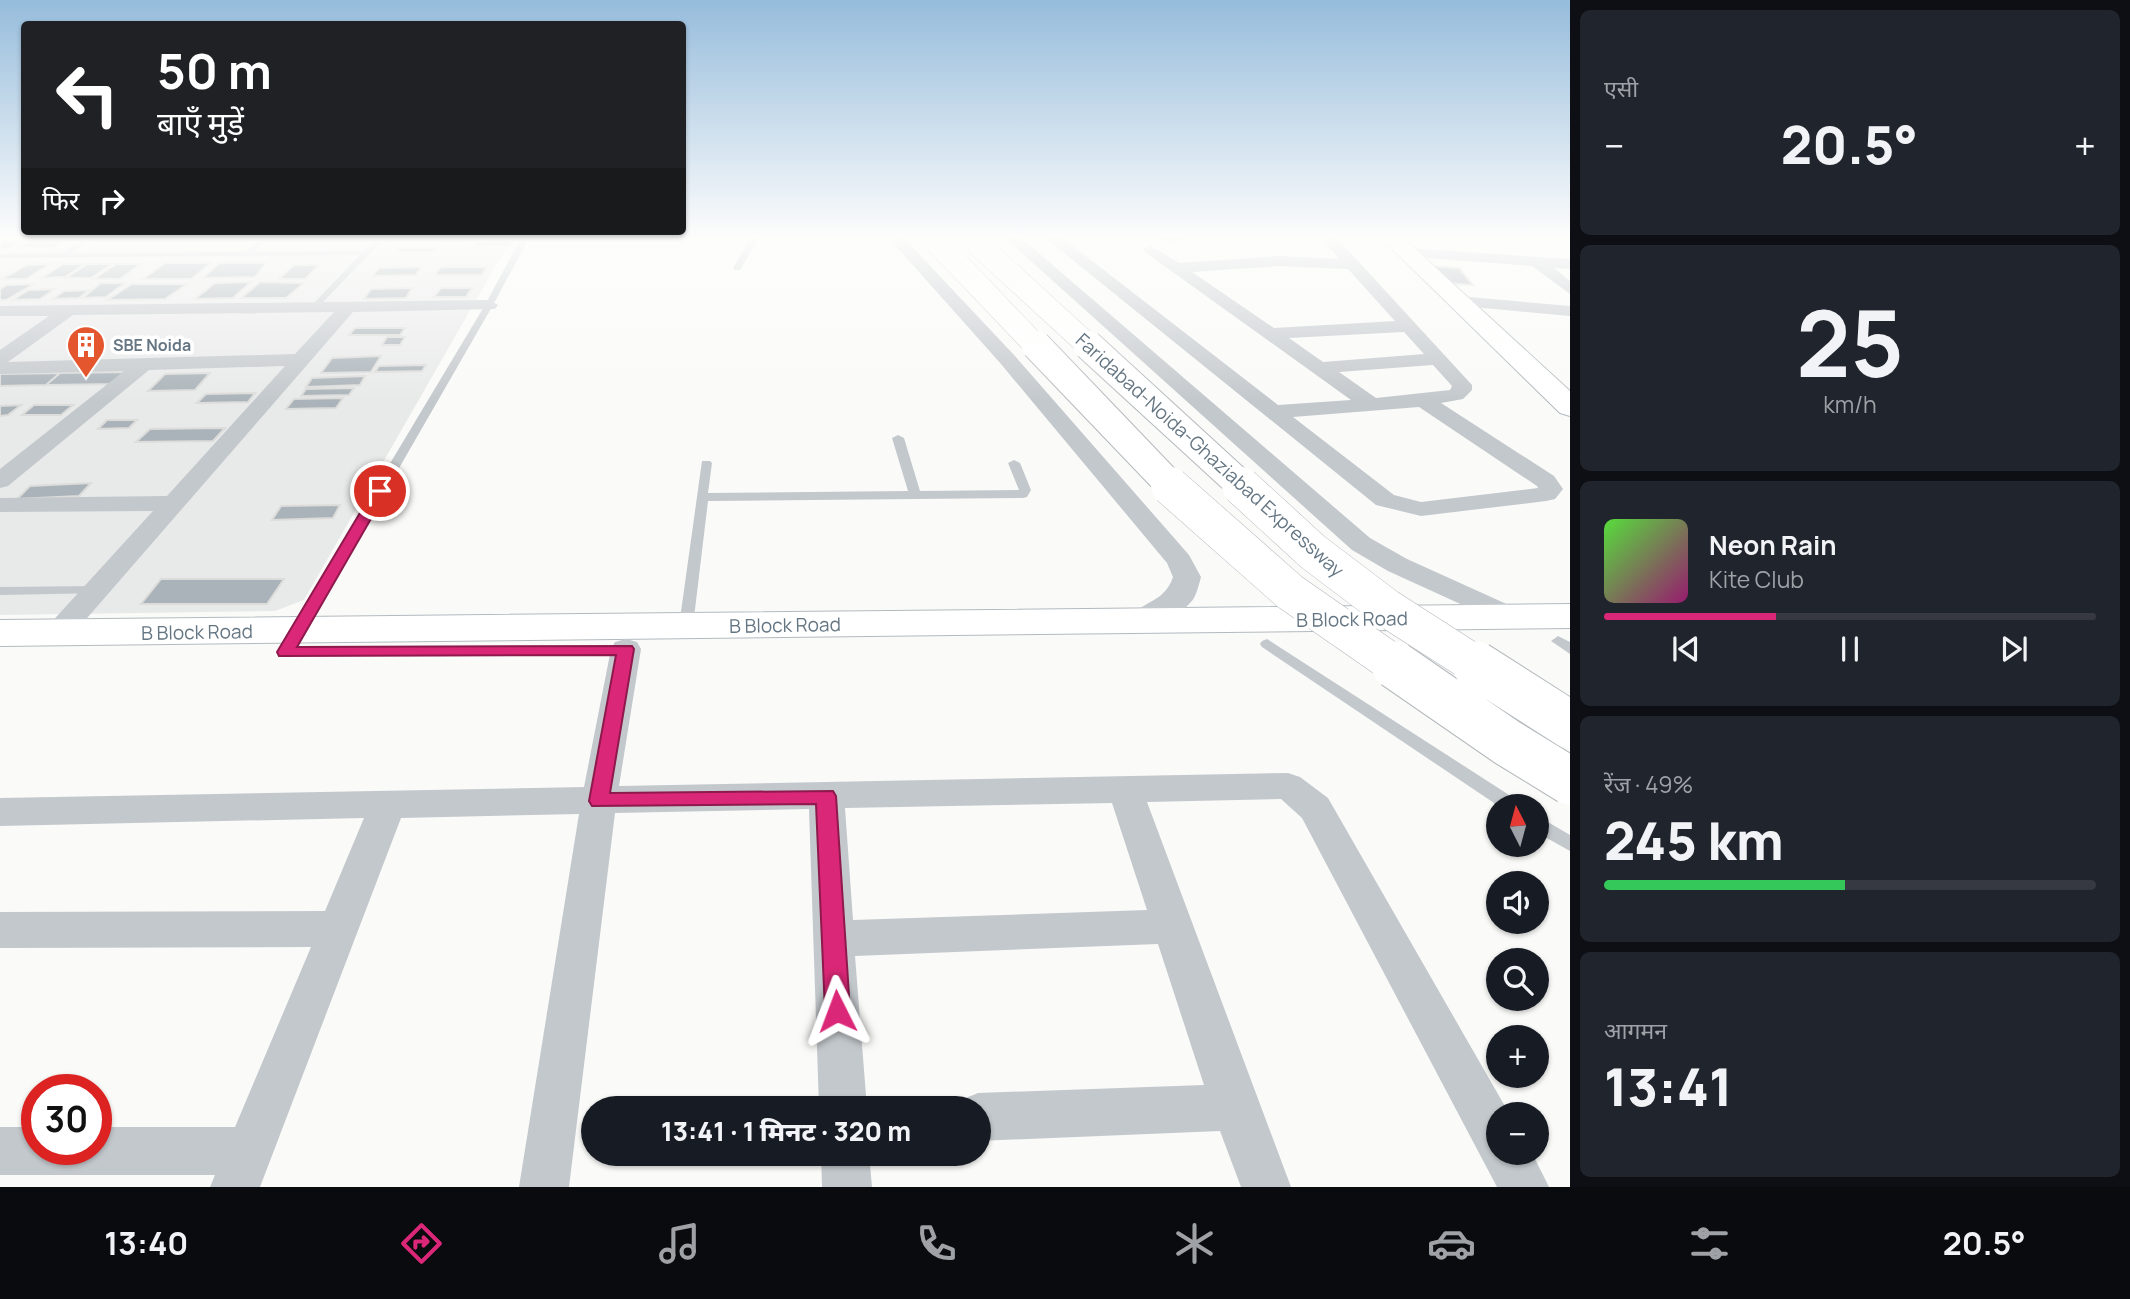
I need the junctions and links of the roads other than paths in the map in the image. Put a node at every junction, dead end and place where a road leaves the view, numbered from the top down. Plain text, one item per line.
1 (330, 291) edge
2 (496, 291) edge
3 (945, 291) edge
4 (984, 291) edge
5 (1029, 291) edge
6 (1073, 291) edge
7 (1121, 291) edge
8 (1210, 291) edge
9 (1377, 291) edge
10 (1448, 291) edge
11 (1458, 301) junction
12 (489, 305) junction
13 (315, 307) junction
14 (348, 307) junction
15 (71, 309) junction
16 (0, 310) edge
17 (1570, 311) edge
18 (1408, 326) junction
19 (1272, 334) junction
20 (0, 359) edge
21 (1437, 359) junction
22 (300, 360) junction
23 (144, 364) junction
24 (0, 368) edge
25 (1320, 368) junction
26 (1428, 400) junction
27 (1371, 404) junction
28 (1570, 407) edge
29 (1274, 412) junction
30 (898, 438) dead end
31 (706, 463) dead end
32 (1014, 463) dead end
33 (0, 481) edge
34 (915, 494) junction
35 (702, 497) junction
36 (173, 503) junction
37 (0, 505) edge
38 (0, 590) edge
39 (98, 590) junction
40 (1512, 617) junction
41 (1142, 621) junction
42 (686, 626) junction
43 (0, 633) edge
44 (58, 633) junction
45 (1567, 636) edge
46 (292, 641) junction
47 (1268, 644) junction
48 (626, 649) junction
49 (0, 655) edge
50 (1570, 725) edge
51 (1570, 781) edge
52 (1125, 790) junction
53 (1494, 794) edge
54 (826, 796) junction
55 (599, 801) junction
56 (388, 805) junction
57 (0, 812) edge
58 (1549, 830) edge
59 (1570, 844) edge
60 (1175, 926) junction
61 (338, 929) junction
62 (0, 930) edge
63 (833, 939) junction
64 (842, 1096) edge
65 (1234, 1107) junction
66 (991, 1116) edge
67 (1486, 1119) edge
68 (0, 1151) edge
69 (1512, 1165) edge
70 (846, 1166) edge
71 (243, 1169) edge
72 (544, 1187) edge
73 (847, 1187) edge
74 (1266, 1187) edge
75 (1524, 1187) edge

1 - 13 lane
2 - 12 lane
3 - 41 street
4 - 51 street, Faridabad-Noida-Ghaziabad Expressway, bridge
5 - 50 street, Faridabad-Noida-Ghaziabad Expressway, bridge
6 - 40 street
7 - 29 street
8 - 19 street
9 - 18 street
10 - 11 street
11 - 17 street
11 - 28 street
12 - 14 street
12 - 46 lane
13 - 14 street
13 - 15 street
14 - 22 street
15 - 16 street
15 - 20 street
18 - 19 street
18 - 21 street
19 - 25 street
21 - 25 street
21 - 26 street
22 - 23 street
22 - 36 street
23 - 24 street
23 - 33 street
25 - 27 street
26 - 27 street
26 - 29 street
27 - 29 street
30 - 34 lane
31 - 35 lane
32 - 34 lane
34 - 35 lane
35 - 42 lane
36 - 37 street
36 - 39 street
38 - 39 lane
39 - 44 street
40 - 41 street, B Block Road
40 - 45 street, B Block Road
41 - 42 street, B Block Road
42 - 46 street, B Block Road
43 - 44 street, B Block Road
44 - 46 street, B Block Road
45 - 47 street, B Block Road
46 - 48 street, B Block Road
46 - 49 street, B Block Road
47 - 48 street, B Block Road
47 - 53 lane
48 - 55 street
52 - 54 street
52 - 60 street
52 - 67 street
54 - 55 street
54 - 63 street
55 - 56 street
55 - 72 street
56 - 57 street
56 - 61 street
58 - 59 lane
60 - 63 street
60 - 65 street
61 - 62 street
61 - 71 street
63 - 64 street
65 - 66 street
65 - 74 street
68 - 71 street
69 - 75 street
70 - 73 street

